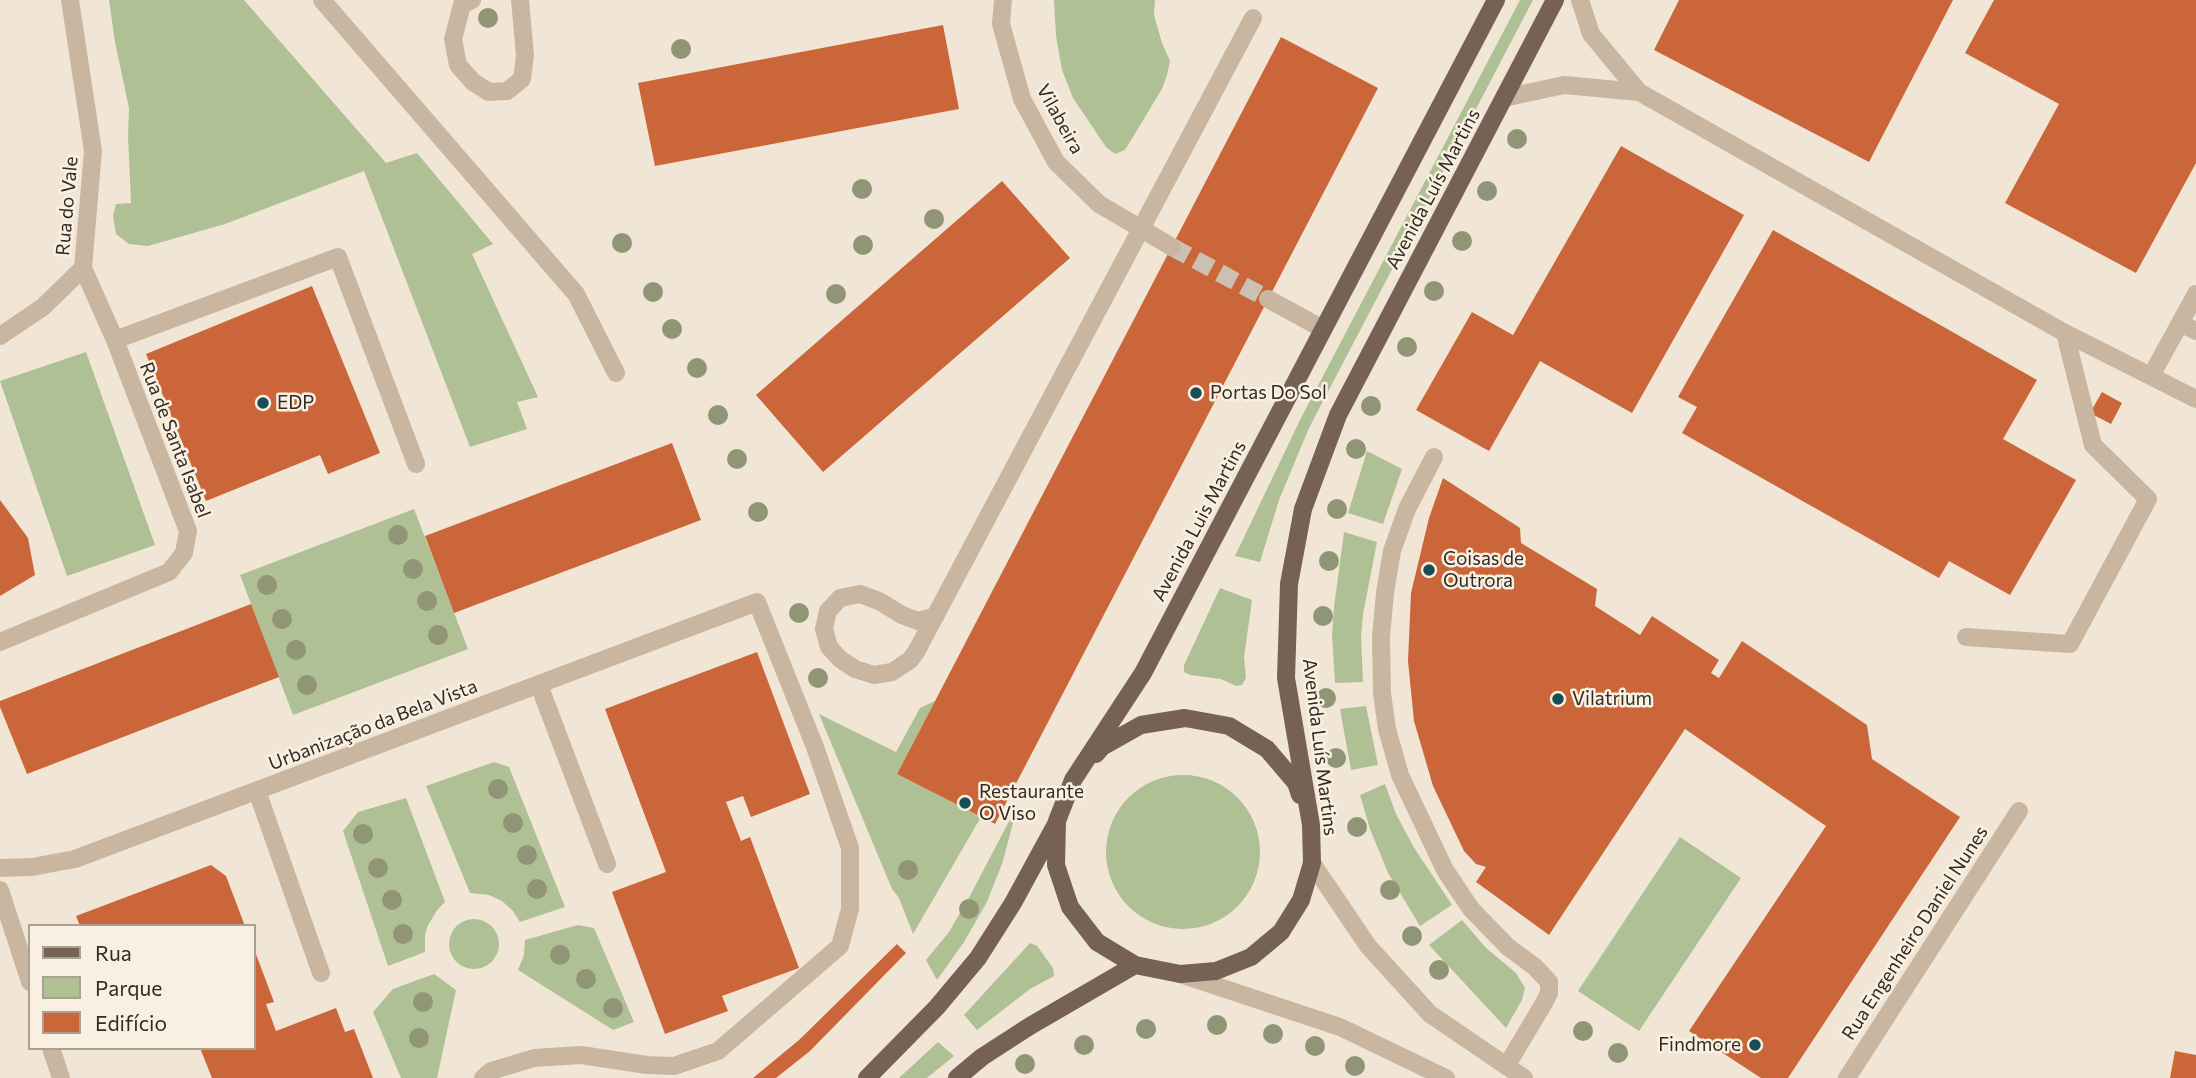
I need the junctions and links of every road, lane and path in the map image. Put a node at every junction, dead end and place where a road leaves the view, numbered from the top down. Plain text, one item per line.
1 (70, 0) edge
2 (322, 0) edge
3 (472, 0) edge
4 (520, 0) edge
5 (1003, 0) edge
6 (1496, 0) edge
7 (1555, 0) edge
8 (1580, 0) edge
9 (1253, 18) dead end
10 (1639, 92) junction
11 (1504, 98) junction
12 (1140, 229) junction
13 (1172, 247) tunnel mouth
14 (83, 268) junction
15 (2196, 294) edge
16 (1268, 299) tunnel mouth
17 (2188, 327) edge
18 (1323, 329) junction
19 (2066, 332) junction
20 (0, 335) edge
21 (115, 340) junction
22 (615, 373) dead end
23 (2151, 376) junction
24 (2196, 399) edge
25 (1434, 457) dead end
26 (416, 464) dead end
27 (933, 617) junction
28 (1966, 636) dead end
29 (0, 642) edge
30 (539, 685) junction
31 (1073, 780) junction
32 (257, 791) junction
33 (2018, 811) dead end
34 (1057, 821) junction
35 (1311, 825) junction
36 (1312, 863) junction
37 (607, 864) dead end
38 (0, 868) edge
39 (0, 890) edge
40 (1135, 965) junction
41 (321, 973) dead end
42 (1180, 974) junction
43 (28, 976) edge
44 (52, 1050) edge
45 (1507, 1065) junction
46 (61, 1078) edge
47 (483, 1078) edge
48 (867, 1078) edge
49 (957, 1078) edge
50 (1446, 1078) edge
51 (1524, 1078) edge
52 (1847, 1078) edge

1 - 14 street, Rua do Vale
2 - 22 street
3 - 4 street
5 - 12 street, Vilabeira
6 - 18 main road, Avenida Luis Martins
7 - 11 main road, Avenida Luís Martins
8 - 10 street
9 - 12 street
10 - 11 street
10 - 19 street
11 - 35 main road, Avenida Luís Martins
12 - 13 street, Vilabeira
12 - 27 street
14 - 20 street, Rua do Vale
14 - 21 street, Rua de Santa Isabel
15 - 17 street
16 - 18 street
17 - 23 street
18 - 31 main road, Avenida Luis Martins
19 - 23 street
19 - 28 street
21 - 26 street
21 - 29 street, Rua de Santa Isabel
23 - 24 street
25 - 45 street
27 - 27 street
30 - 32 street, Urbanização da Bela Vista
30 - 37 street
30 - 47 street, Urbanização da Bela Vista
31 - 34 main road
31 - 35 main road
32 - 38 street, Urbanização da Bela Vista
32 - 41 street
33 - 52 street, Rua Engenheiro Daniel Nunes
34 - 40 main road
34 - 48 main road
35 - 36 main road, Avenida Luís Martins
36 - 42 main road, Avenida Luís Martins
36 - 45 street
39 - 43 street
40 - 42 main road, Avenida Luís Martins
40 - 49 main road
42 - 50 street
44 - 46 street
45 - 51 street

